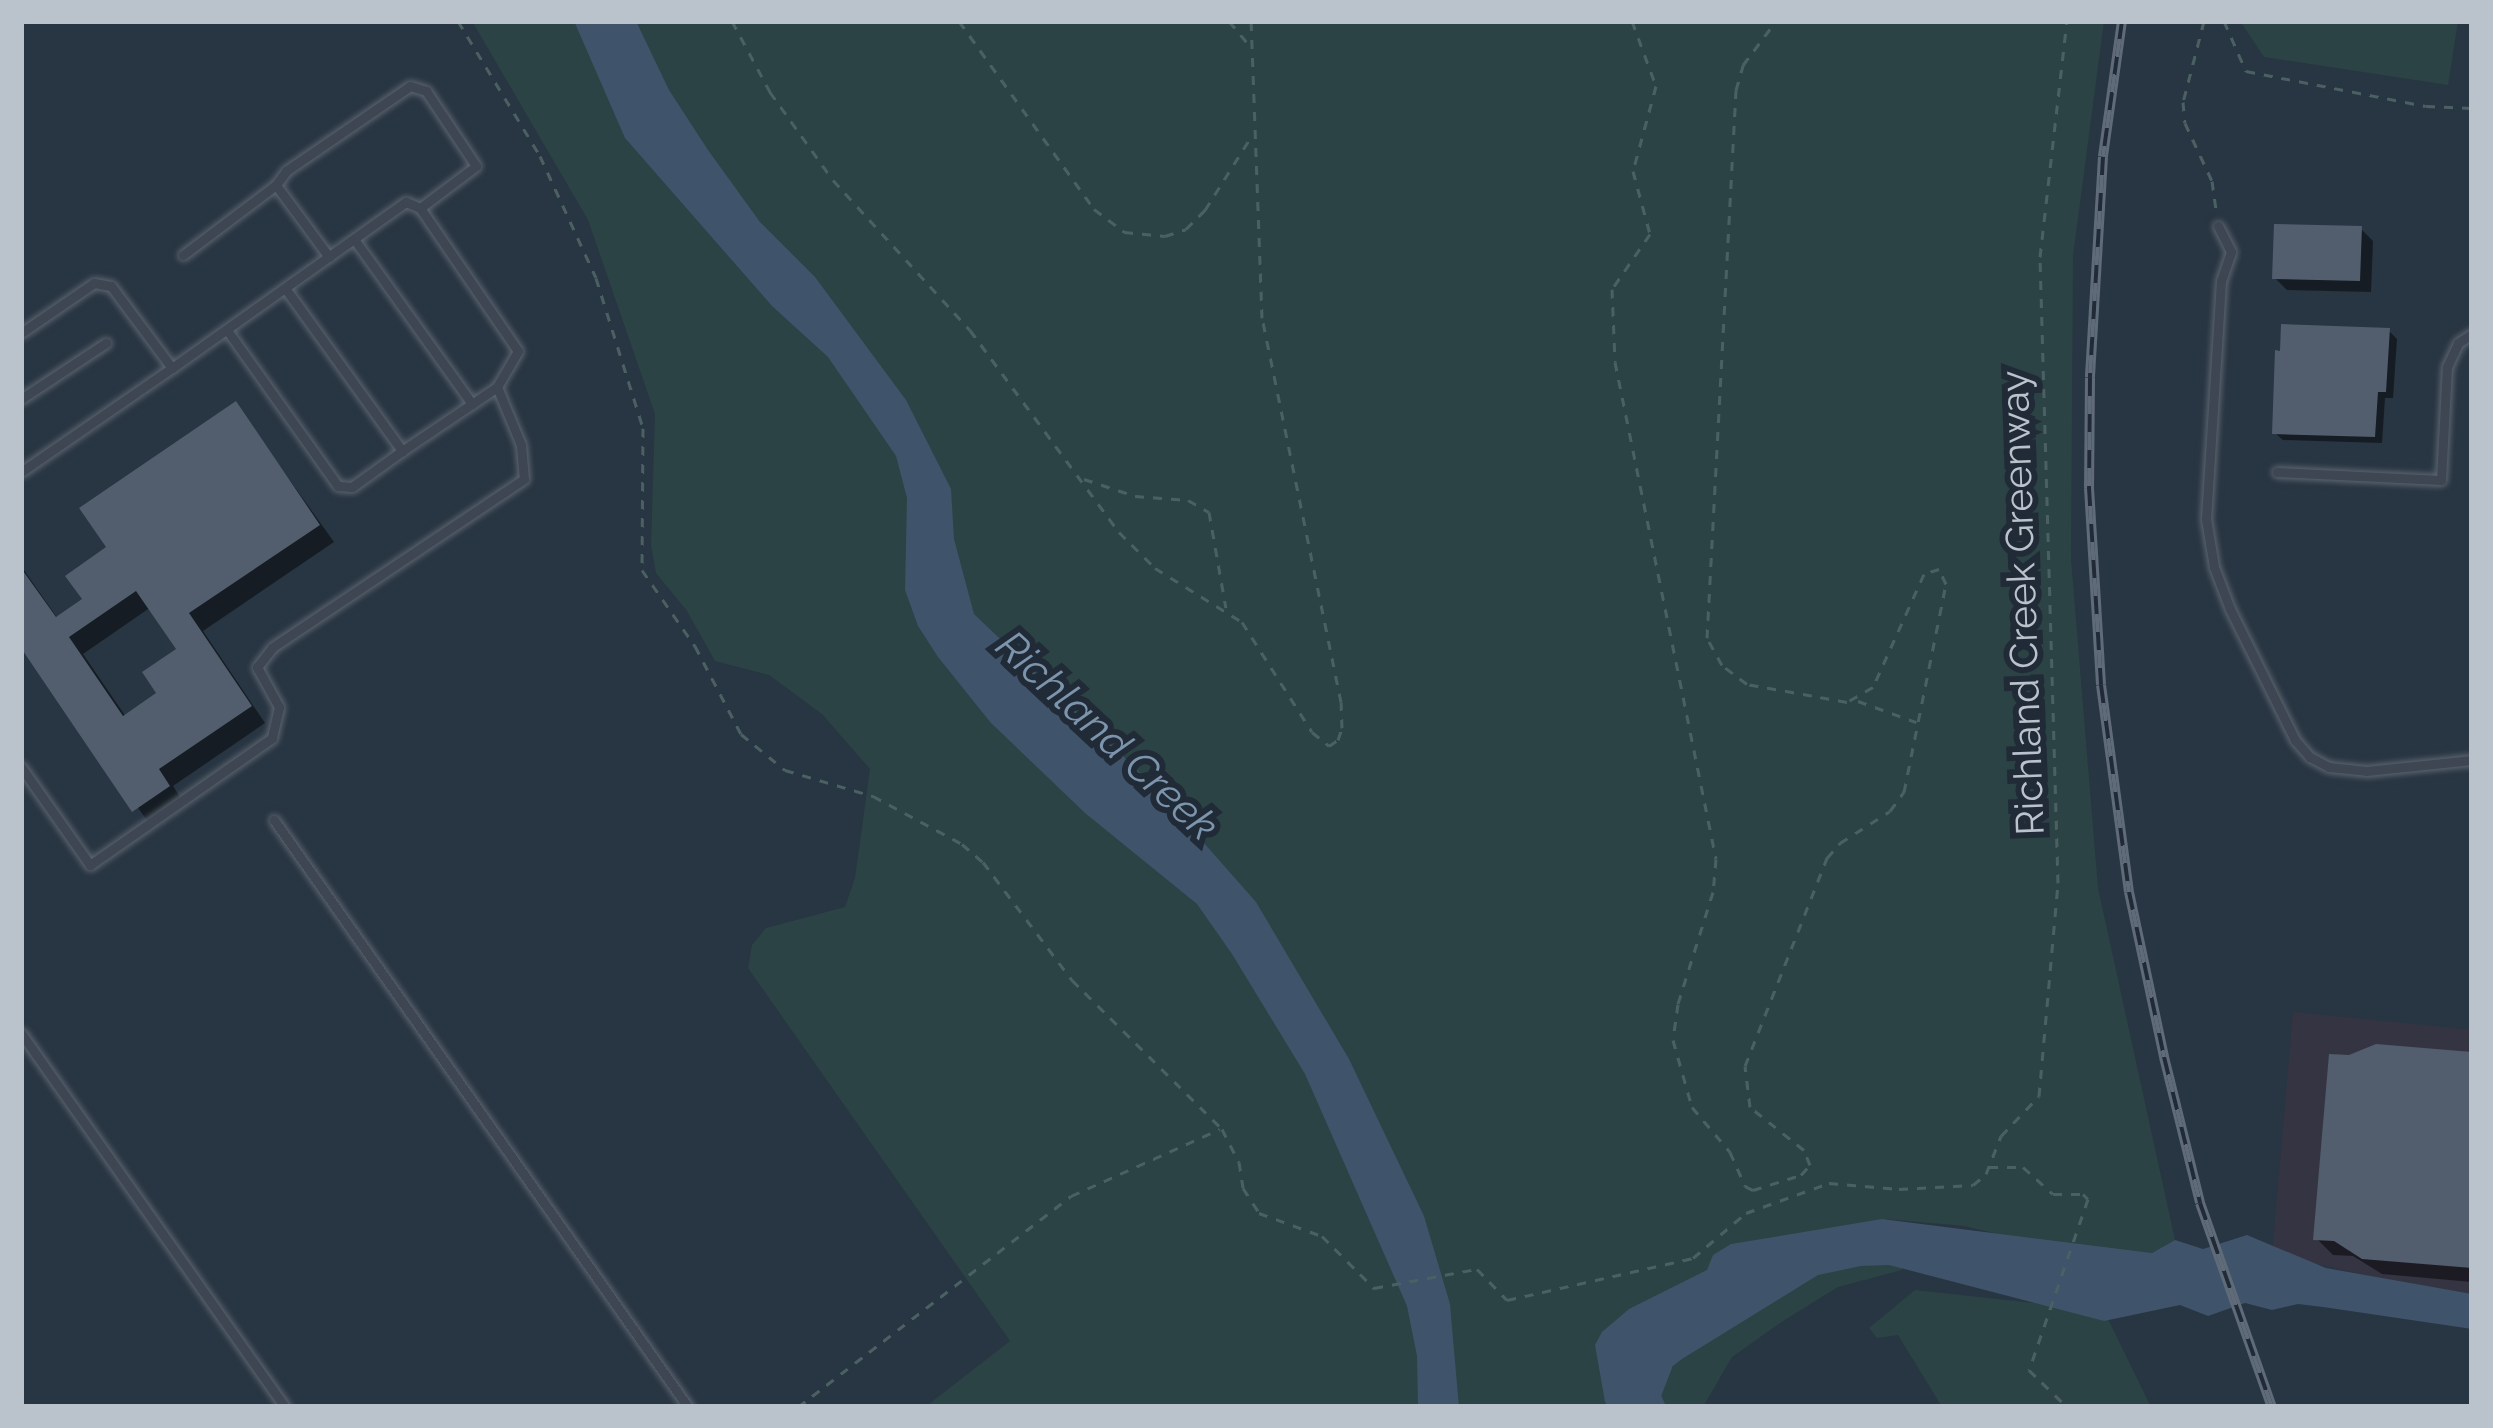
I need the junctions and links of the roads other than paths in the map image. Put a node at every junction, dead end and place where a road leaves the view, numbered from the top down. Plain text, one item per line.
1 (276, 185) junction
2 (420, 208) junction
3 (2218, 226) road end
4 (354, 239) junction
5 (183, 255) dead end
6 (329, 257) junction
7 (285, 288) junction
8 (227, 330) junction
9 (21, 333) edge
10 (2472, 334) edge
11 (106, 343) dead end
12 (172, 368) junction
13 (496, 387) junction
14 (21, 399) edge
15 (472, 404) junction
16 (402, 451) junction
17 (21, 472) edge
18 (2277, 472) dead end
19 (2472, 760) edge
20 (21, 767) edge
21 (274, 820) dead end
22 (21, 1033) edge
23 (285, 1407) edge
24 (688, 1407) edge

1 - 2 lane
1 - 5 lane
1 - 6 lane
2 - 4 lane
2 - 13 lane
3 - 19 lane
4 - 6 lane
4 - 15 lane
6 - 7 lane
7 - 8 lane
7 - 16 lane
8 - 12 lane
8 - 16 lane
9 - 12 lane
10 - 18 lane
11 - 14 lane
12 - 17 lane
13 - 15 lane
13 - 20 lane
15 - 16 lane
21 - 24 lane
22 - 23 lane

